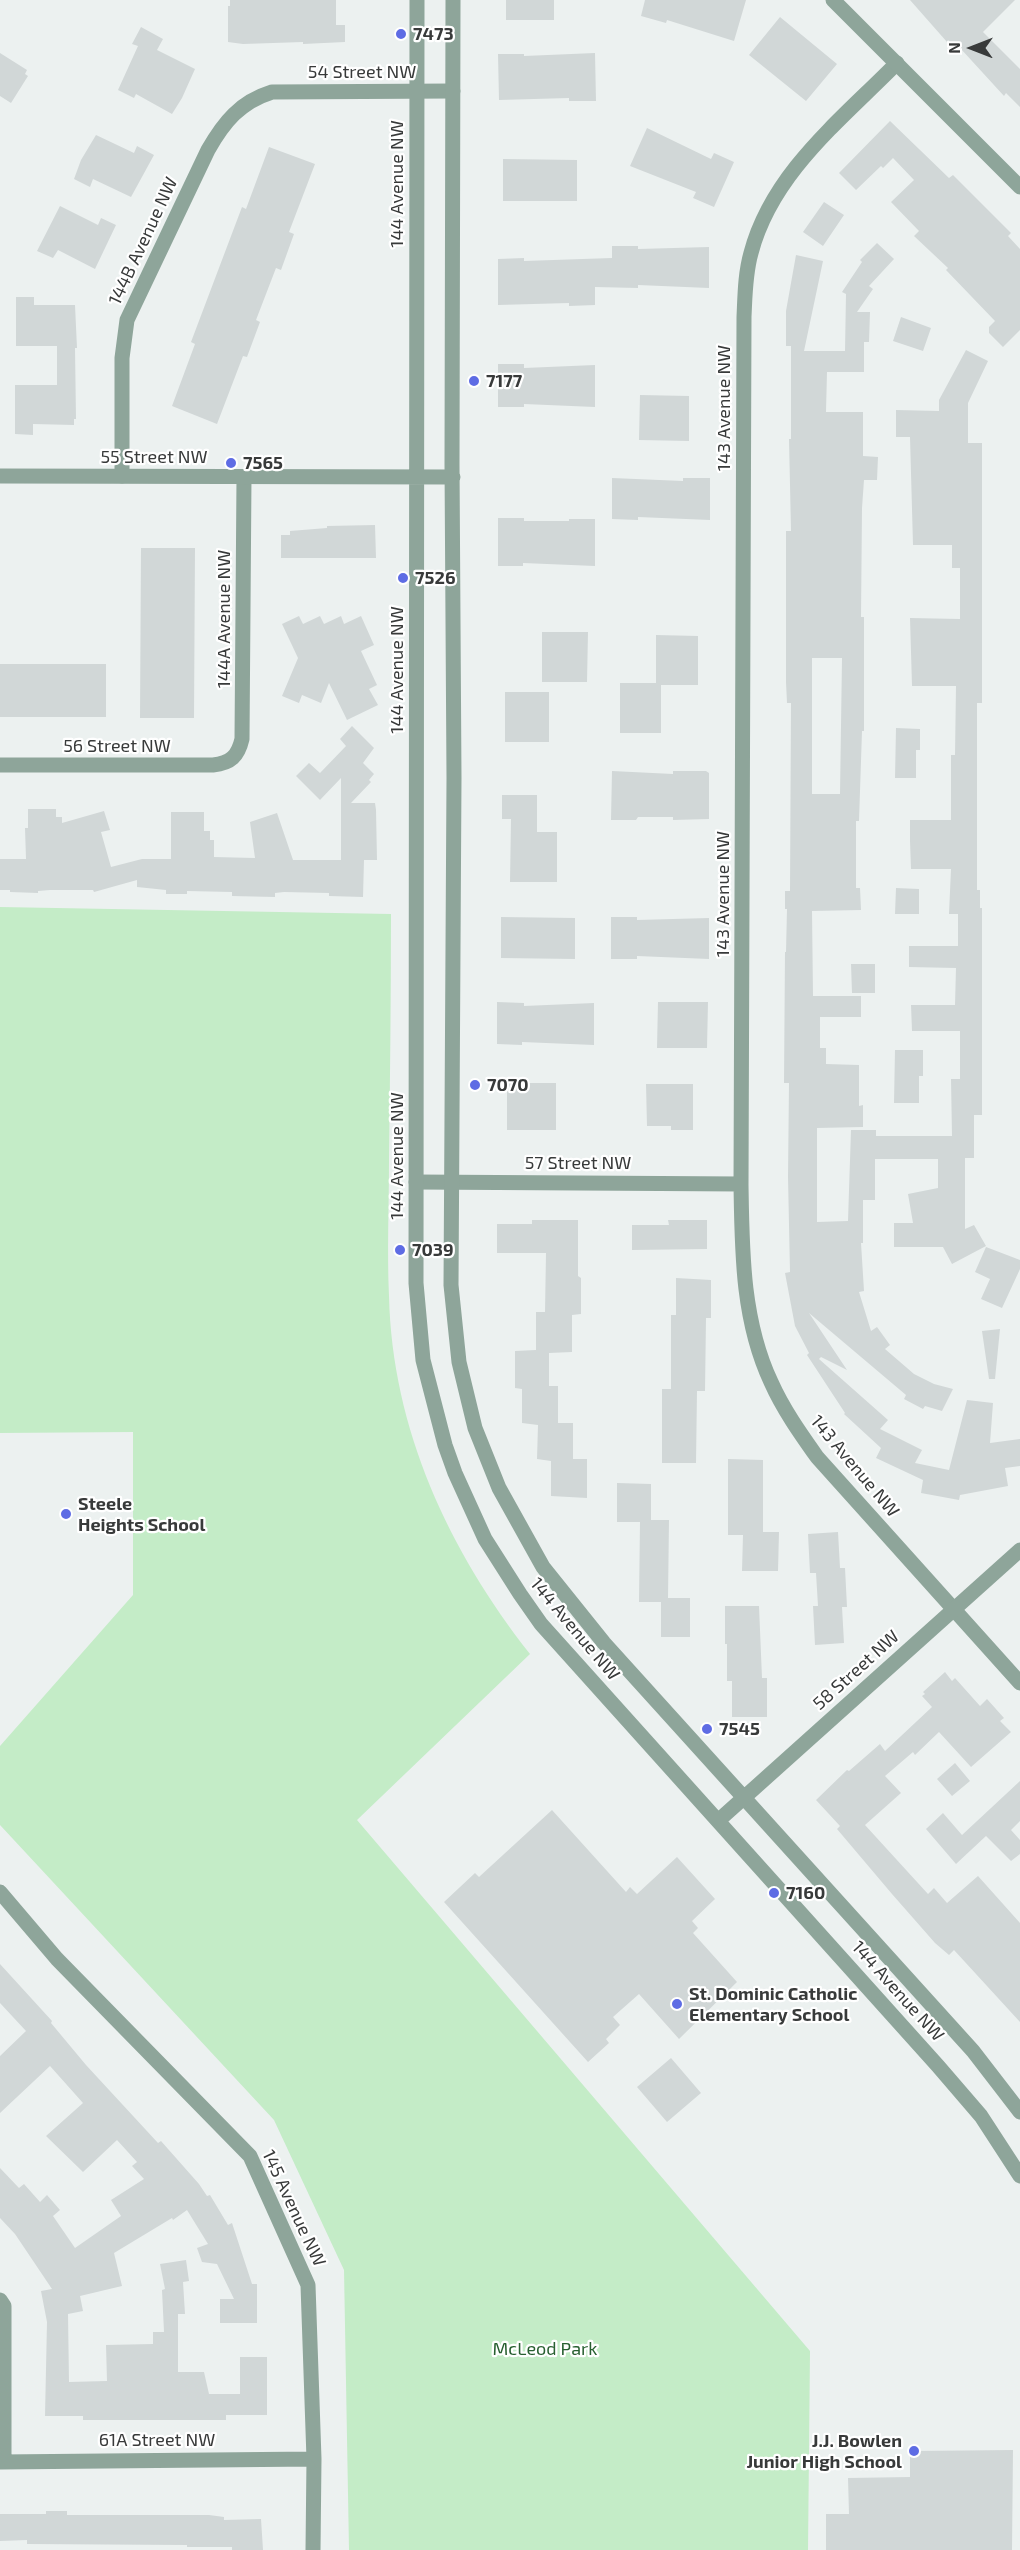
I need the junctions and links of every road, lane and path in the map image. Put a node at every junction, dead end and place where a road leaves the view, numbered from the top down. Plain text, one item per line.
1 (417, 0) edge
2 (453, 0) edge
3 (833, 0) edge
4 (897, 63) junction
5 (416, 91) junction
6 (453, 91) junction
7 (272, 92) joint
8 (1020, 187) edge
9 (0, 476) edge
10 (122, 476) junction
11 (244, 477) junction
12 (416, 477) junction
13 (453, 477) junction
14 (233, 759) joint
15 (0, 765) edge
16 (416, 1182) junction
17 (451, 1182) junction
18 (741, 1184) junction
19 (1020, 1550) edge
20 (954, 1609) junction
21 (1020, 1683) edge
22 (744, 1798) junction
23 (719, 1820) junction
24 (0, 1892) edge
25 (1020, 2112) edge
26 (1020, 2176) edge
27 (0, 2300) edge
28 (314, 2459) junction
29 (2, 2461) edge
30 (313, 2550) edge

1 - 5 street, 144 Avenue NW
2 - 6 street, 144 Avenue NW
3 - 4 street
4 - 8 street
4 - 18 street, 143 Avenue NW
5 - 6 street, 54 Street NW
5 - 7 street, 54 Street NW
5 - 12 street, 144 Avenue NW
6 - 13 street, 144 Avenue NW
7 - 10 street, 144B Avenue NW
9 - 10 street, 55 Street NW
10 - 11 street, 55 Street NW
11 - 12 street, 55 Street NW
11 - 14 street, 144A Avenue NW
12 - 13 street, 55 Street NW
12 - 16 street, 144 Avenue NW
13 - 17 street, 144 Avenue NW
14 - 15 street, 56 Street NW
16 - 17 street, 57 Street NW
16 - 23 street, 144 Avenue NW
17 - 18 street, 57 Street NW
17 - 22 street, 144 Avenue NW
18 - 20 street, 143 Avenue NW
19 - 20 street, 58 Street NW
20 - 21 street, 143 Avenue NW
20 - 22 street, 58 Street NW
22 - 23 street, 58 Street NW
22 - 25 street, 144 Avenue NW
23 - 26 street, 144 Avenue NW
24 - 28 street, 145 Avenue NW
27 - 29 street
28 - 29 street, 61A Street NW
28 - 30 street, 145 Avenue NW

